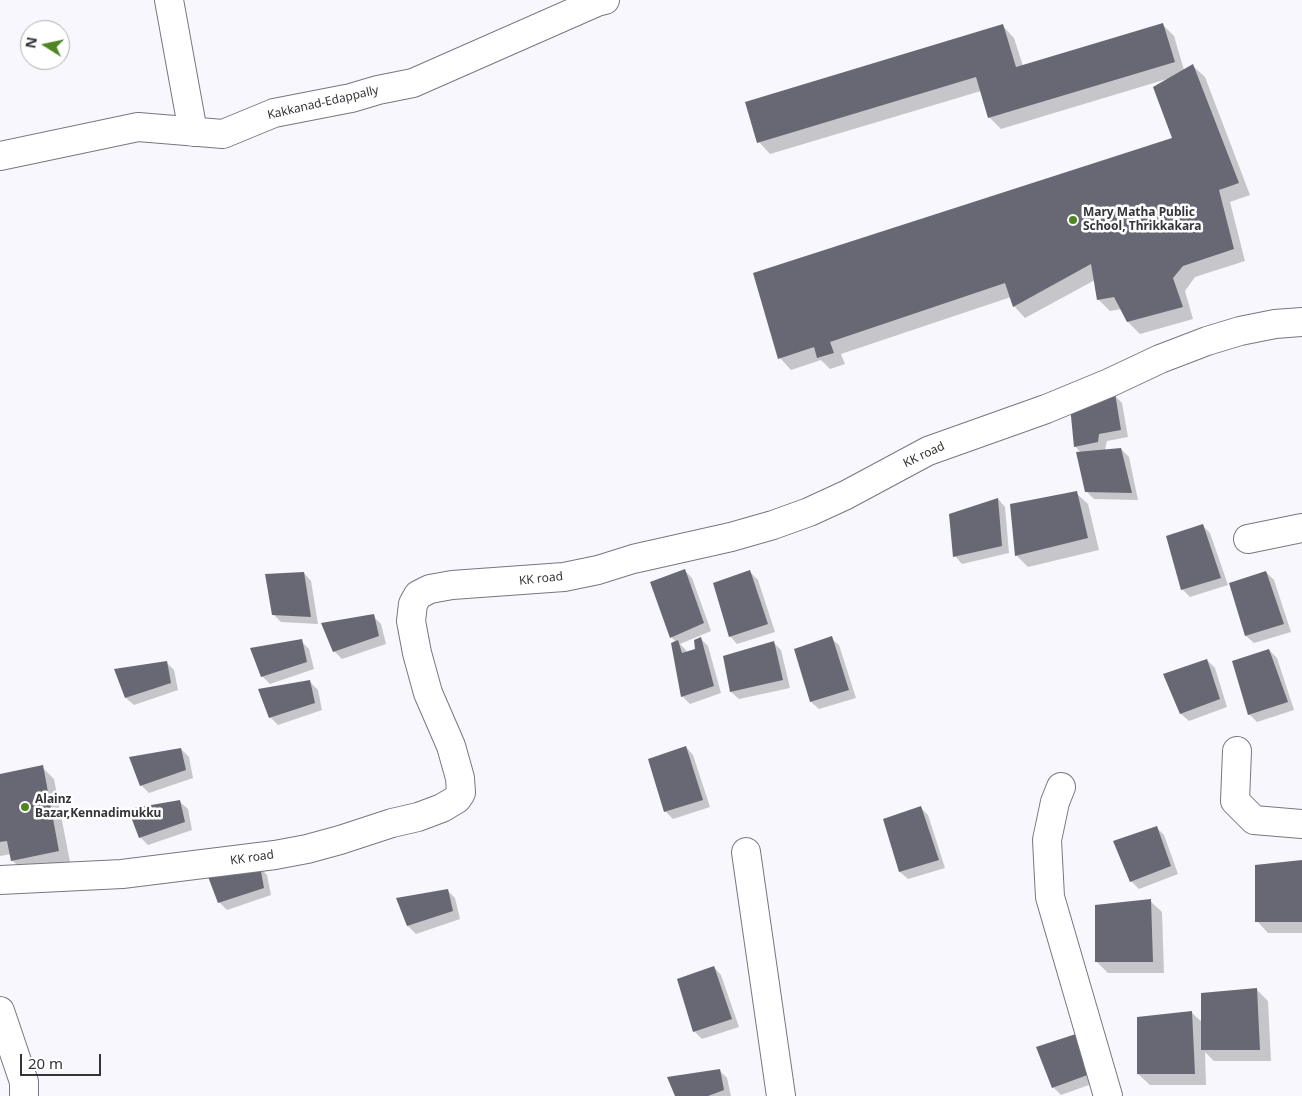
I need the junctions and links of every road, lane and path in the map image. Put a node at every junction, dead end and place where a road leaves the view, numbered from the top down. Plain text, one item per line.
1 (169, 0) edge
2 (605, 0) edge
3 (193, 132) junction
4 (0, 156) edge
5 (1302, 322) edge
6 (1302, 528) edge
7 (1248, 539) dead end
8 (1237, 751) dead end
9 (1061, 786) dead end
10 (1302, 824) edge
11 (746, 852) dead end
12 (0, 880) edge
13 (0, 1010) edge
14 (24, 1096) edge
15 (781, 1096) edge
16 (1108, 1096) edge

1 - 3 street
2 - 3 street, Kakkanad-Edappally
3 - 4 street, Kakkanad-Edappally
5 - 12 street, KK road
6 - 7 street
8 - 10 street
9 - 16 street
11 - 15 street
13 - 14 street

